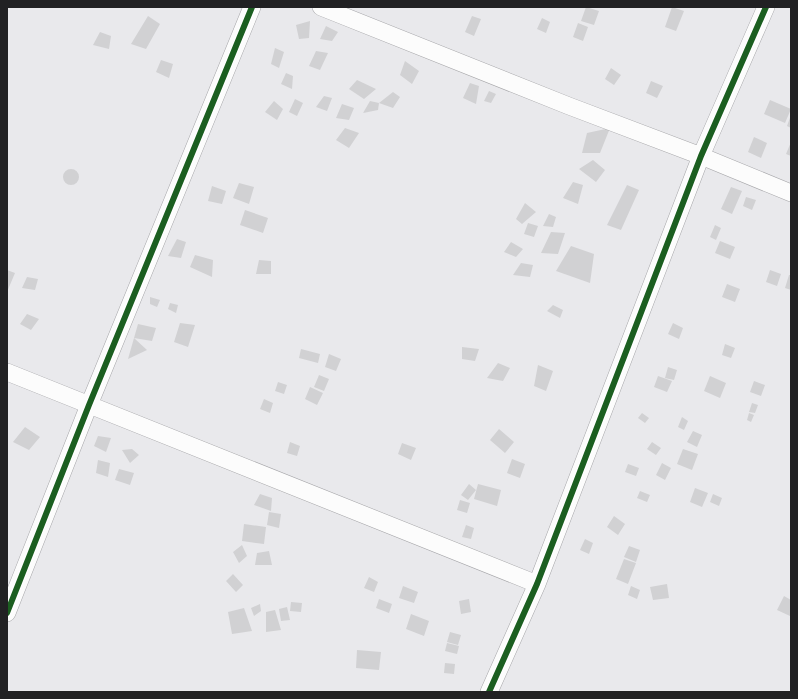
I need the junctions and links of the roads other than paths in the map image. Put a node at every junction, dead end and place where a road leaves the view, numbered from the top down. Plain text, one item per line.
1 (252, 7) edge
2 (320, 7) edge
3 (766, 7) edge
4 (701, 156) junction
5 (791, 193) edge
6 (7, 372) edge
7 (89, 405) junction
8 (537, 584) junction
9 (7, 613) edge
10 (489, 692) edge

1 - 7 street
2 - 4 street
3 - 4 street
4 - 5 street
4 - 8 street
6 - 7 street
7 - 8 street
7 - 9 street
8 - 10 street

